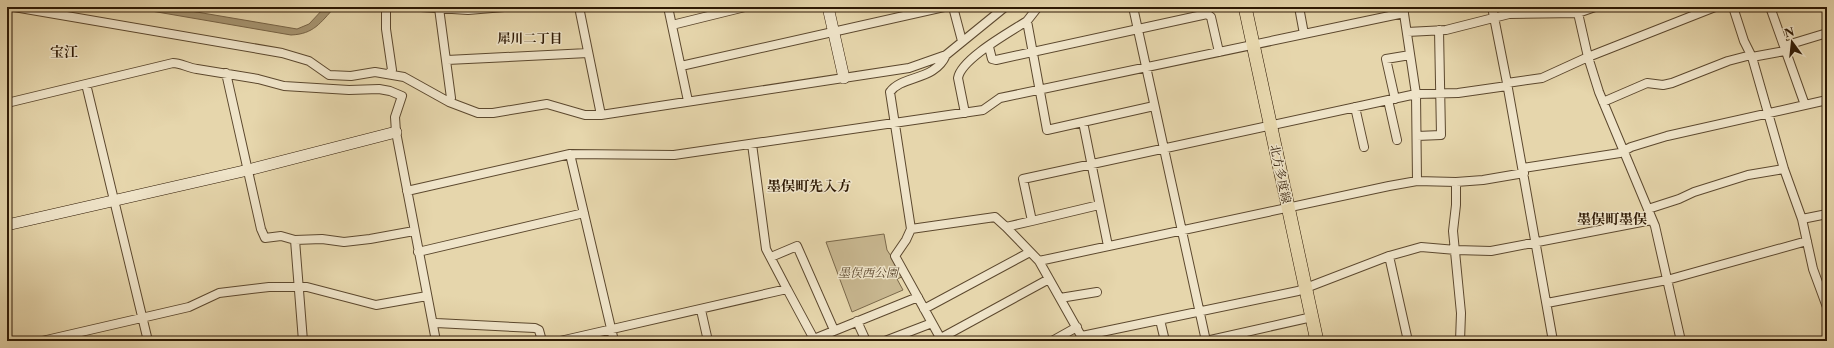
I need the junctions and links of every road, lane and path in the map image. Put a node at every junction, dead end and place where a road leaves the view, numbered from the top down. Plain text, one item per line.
1 (14, 7) edge
2 (386, 7) edge
3 (421, 7) edge
4 (504, 7) edge
5 (579, 7) edge
6 (668, 7) edge
7 (745, 7) edge
8 (828, 7) edge
9 (944, 7) edge
10 (953, 7) edge
11 (1005, 7) edge
12 (1038, 7) edge
13 (1133, 7) edge
14 (1246, 7) edge
15 (1299, 7) edge
16 (1492, 7) edge
17 (1595, 7) edge
18 (1715, 7) edge
19 (1733, 7) edge
20 (1770, 7) edge
21 (439, 8) junction
22 (1404, 10) edge
23 (1207, 11) edge
24 (1578, 13) junction
25 (1495, 16) junction
26 (1027, 21) junction
27 (672, 25) junction
28 (1138, 29) junction
29 (1439, 30) junction
30 (834, 32) junction
31 (1407, 32) junction
32 (1827, 33) edge
33 (1304, 34) junction
34 (962, 41) junction
35 (1254, 44) junction
36 (989, 47) junction
37 (1785, 48) junction
38 (1032, 52) junction
39 (1219, 52) junction
40 (588, 53) junction
41 (946, 55) junction
42 (1410, 55) junction
43 (1751, 56) junction
44 (1588, 57) junction
45 (447, 60) junction
46 (681, 66) junction
47 (1145, 67) junction
48 (226, 73) junction
49 (389, 73) junction
50 (844, 78) junction
51 (86, 84) junction
52 (1507, 85) junction
53 (1039, 90) junction
54 (1440, 93) junction
55 (1416, 94) junction
56 (1392, 100) junction
57 (1827, 100) edge
58 (688, 101) junction
59 (449, 102) junction
60 (1603, 102) junction
61 (7, 103) edge
62 (1805, 105) junction
63 (1154, 106) junction
64 (1355, 107) junction
65 (965, 113) junction
66 (1768, 113) junction
67 (601, 115) junction
68 (1083, 122) junction
69 (896, 124) junction
70 (1271, 126) junction
71 (396, 132) junction
72 (1417, 136) junction
73 (1397, 140) dead end
74 (752, 144) junction
75 (1364, 147) dead end
76 (1164, 149) junction
77 (1624, 151) junction
78 (570, 154) junction
79 (1092, 164) junction
80 (1784, 169) junction
81 (248, 170) junction
82 (1524, 171) junction
83 (1417, 181) junction
84 (1456, 182) junction
85 (407, 191) junction
86 (114, 201) junction
87 (1099, 205) junction
88 (1288, 208) junction
89 (1648, 208) junction
90 (584, 213) junction
91 (1827, 214) edge
92 (1802, 219) junction
93 (1652, 220) junction
94 (1032, 221) junction
95 (7, 225) edge
96 (1006, 227) junction
97 (911, 229) junction
98 (414, 231) junction
99 (1182, 231) junction
100 (295, 240) junction
101 (1807, 241) junction
102 (1535, 243) junction
103 (1108, 246) junction
104 (1456, 250) junction
105 (418, 252) junction
106 (1030, 252) junction
107 (1389, 256) junction
108 (770, 257) junction
109 (1039, 261) junction
110 (1050, 279) junction
111 (1667, 280) junction
112 (298, 287) junction
113 (1306, 288) junction
114 (787, 289) junction
115 (1097, 292) dead end
116 (427, 296) junction
117 (918, 297) junction
118 (1060, 298) junction
119 (1547, 302) junction
120 (1827, 307) edge
121 (924, 309) junction
122 (701, 310) junction
123 (1199, 311) junction
124 (1312, 317) junction
125 (142, 318) junction
126 (1160, 320) junction
127 (857, 321) junction
128 (932, 323) junction
129 (433, 324) junction
130 (1077, 327) junction
131 (612, 330) junction
132 (834, 330) junction
133 (1083, 339) edge
134 (815, 340) edge
135 (942, 340) edge
136 (42, 341) edge
137 (148, 341) edge
138 (303, 341) edge
139 (436, 341) edge
140 (542, 341) edge
141 (560, 341) edge
142 (614, 341) edge
143 (708, 341) edge
144 (866, 341) edge
145 (885, 341) edge
146 (1052, 341) edge
147 (1165, 341) edge
148 (1206, 341) edge
149 (1317, 341) edge
150 (1408, 341) edge
151 (1459, 341) edge
152 (1553, 341) edge
153 (1681, 341) edge

1 - 49 street
2 - 49 street
3 - 21 street
4 - 21 street
5 - 40 street
6 - 27 street
7 - 27 street
8 - 30 street
9 - 30 street
10 - 34 street
11 - 34 street
12 - 26 street
13 - 28 street
14 - 35 main road, 北方多度線
15 - 33 street
16 - 25 street
17 - 24 street
18 - 44 street
19 - 43 street
20 - 37 street
21 - 45 street
22 - 31 street
22 - 33 street
23 - 28 street
23 - 39 street
24 - 25 street
24 - 44 street
25 - 29 street
25 - 52 street
26 - 36 street
26 - 38 street
27 - 46 street
28 - 38 street
28 - 47 street
29 - 31 street
29 - 54 street
30 - 46 street
30 - 50 street
31 - 42 street
32 - 37 street
33 - 35 street
34 - 41 street
35 - 39 street
35 - 70 main road, 北方多度線
36 - 38 street
36 - 65 street
37 - 43 street
37 - 62 street
38 - 53 street
39 - 47 street
40 - 45 street
40 - 67 street
41 - 50 street
41 - 69 street
42 - 55 street
42 - 56 street
43 - 60 street
43 - 66 street
44 - 52 street
44 - 60 street
45 - 59 street
46 - 58 street
47 - 53 street
47 - 63 street
48 - 51 street
48 - 71 street
48 - 81 street
49 - 59 street
50 - 58 street
51 - 61 street
51 - 86 street
52 - 54 street
52 - 82 street
53 - 65 street
53 - 68 street
54 - 55 street
54 - 72 street
55 - 56 street
55 - 72 street
56 - 64 street
56 - 73 street
57 - 62 street
58 - 67 street
59 - 67 street
60 - 77 street
62 - 66 street
63 - 68 street
63 - 76 street
64 - 70 street
64 - 75 street
65 - 69 street
66 - 77 street
66 - 80 street
68 - 79 street
69 - 74 street
69 - 97 street
70 - 76 street
70 - 88 main road, 北方多度線
71 - 81 street
71 - 85 street
72 - 83 street
74 - 78 street
74 - 108 street
76 - 79 street
76 - 99 street
77 - 82 street
77 - 89 street
78 - 85 street
78 - 90 street
79 - 87 street
79 - 94 street
80 - 89 street
80 - 92 street
81 - 86 street
81 - 100 street
82 - 84 street
82 - 102 street
83 - 84 street
83 - 88 street
84 - 104 street
85 - 98 street
86 - 95 street
86 - 125 street
87 - 94 street
87 - 103 street
88 - 99 street
88 - 113 main road, 北方多度線
89 - 93 street
90 - 105 street
90 - 131 street
91 - 92 street
92 - 101 street
93 - 102 street
93 - 111 street
94 - 96 street
96 - 97 street
96 - 106 street
97 - 117 street
98 - 100 street
98 - 105 street
99 - 103 street
99 - 123 street
100 - 112 street
101 - 111 street
101 - 120 street
102 - 104 street
102 - 119 street
103 - 109 street
104 - 107 street
104 - 151 street
105 - 116 street
106 - 109 street
106 - 121 street
107 - 113 street
107 - 150 street
108 - 114 street
108 - 132 street
109 - 110 street
110 - 118 street
110 - 135 street
111 - 119 street
111 - 153 street
112 - 116 street
112 - 125 street
112 - 138 street
113 - 123 street
113 - 124 main road, 北方多度線
114 - 122 street
114 - 134 street
115 - 118 street
116 - 129 street
117 - 121 street
117 - 127 street
118 - 130 street
119 - 152 street
121 - 128 street
122 - 131 street
122 - 143 street
123 - 126 street
123 - 148 street
124 - 148 street
124 - 149 main road, 北方多度線
125 - 136 street
125 - 137 street
126 - 133 street
126 - 147 street
127 - 132 street
127 - 144 street
128 - 135 street
128 - 145 street
129 - 139 street
129 - 140 street
130 - 133 street
130 - 146 street
131 - 141 street
131 - 142 street
132 - 134 street

